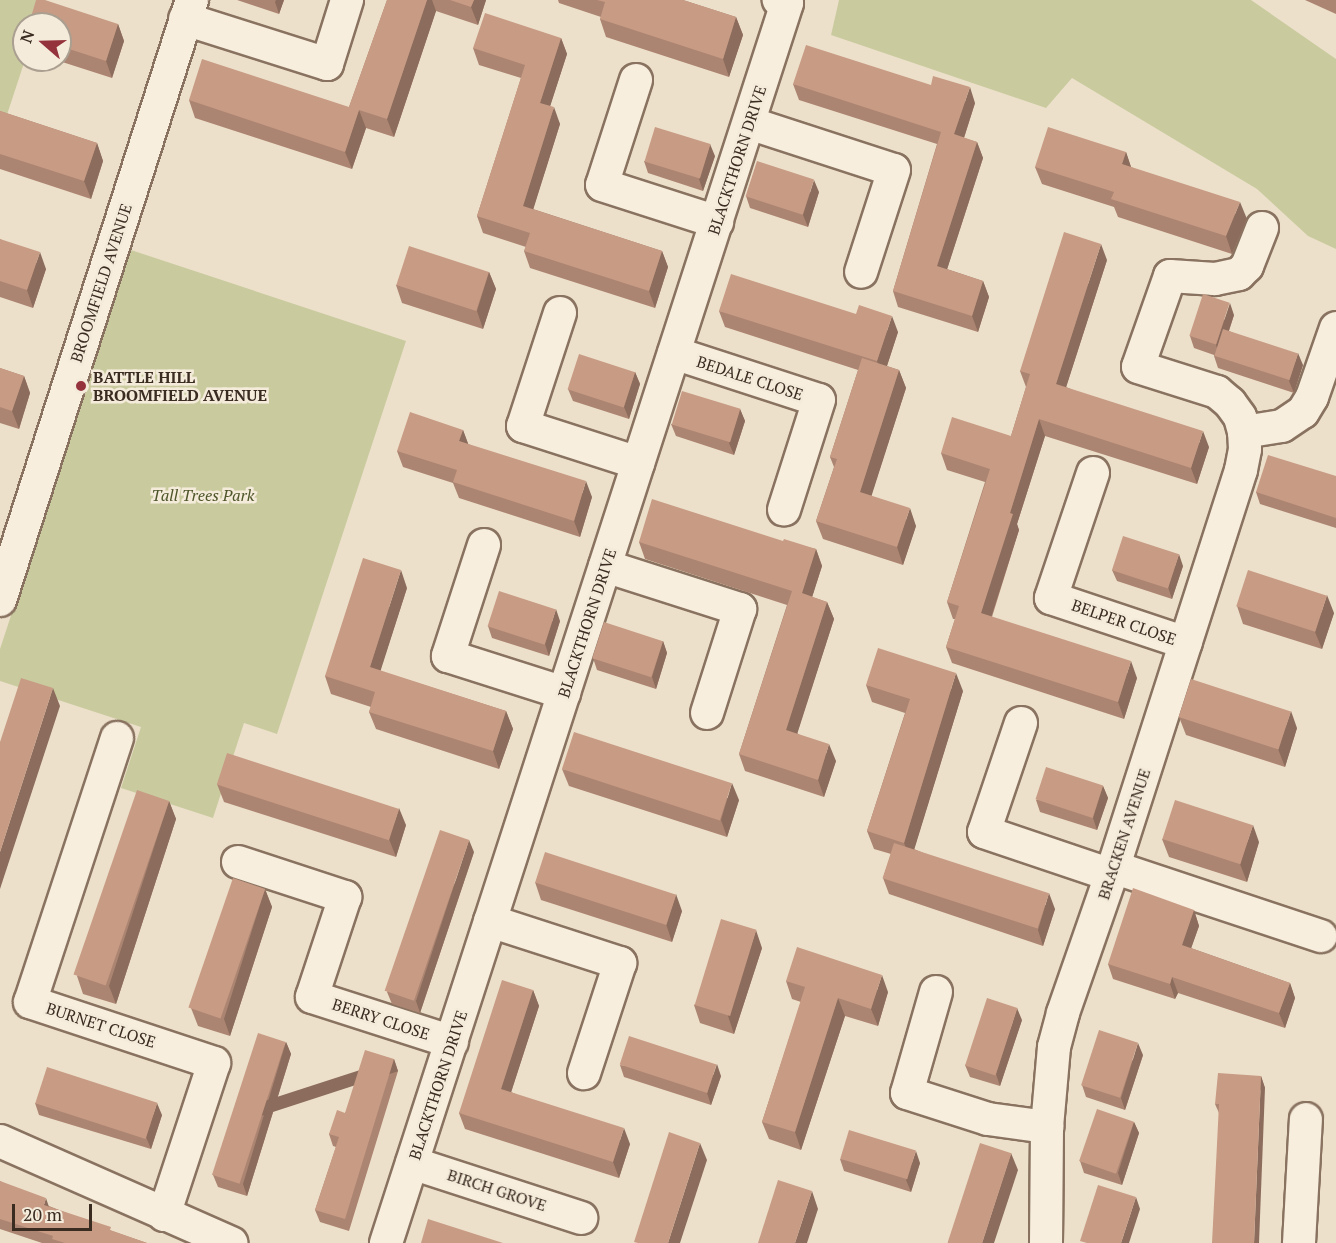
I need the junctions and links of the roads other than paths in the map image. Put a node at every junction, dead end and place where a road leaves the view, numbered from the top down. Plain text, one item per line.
1 (348, 0) edge
2 (783, 1) edge
3 (188, 9) edge
4 (636, 80) dead end
5 (749, 123) junction
6 (717, 222) junction
7 (1262, 228) dead end
8 (861, 272) dead end
9 (560, 312) dead end
10 (1336, 328) edge
11 (674, 353) junction
12 (1244, 432) junction
13 (638, 464) junction
14 (1094, 472) dead end
15 (784, 510) dead end
16 (484, 545) dead end
17 (605, 566) junction
18 (0, 600) edge
19 (1186, 643) junction
20 (564, 693) junction
21 (706, 713) dead end
22 (1021, 723) dead end
23 (117, 738) dead end
24 (238, 862) dead end
25 (1112, 871) junction
26 (490, 921) junction
27 (1321, 936) dead end
28 (936, 992) dead end
29 (452, 1042) junction
30 (584, 1073) dead end
31 (1306, 1119) dead end
32 (1047, 1127) junction
33 (0, 1141) edge
34 (412, 1163) junction
35 (164, 1215) junction
36 (581, 1218) dead end
37 (231, 1243) edge
38 (387, 1243) edge
39 (1046, 1243) edge
40 (1299, 1243) edge

1 - 3 street
2 - 5 street, BLACKTHORN DRIVE
3 - 18 street, BROOMFIELD AVENUE
4 - 6 street
5 - 6 street, BLACKTHORN DRIVE
5 - 8 street
6 - 11 street, BLACKTHORN DRIVE
7 - 12 street
9 - 13 street
10 - 12 street
11 - 13 street, BLACKTHORN DRIVE
11 - 15 street, BEDALE CLOSE
12 - 19 street, BRACKEN AVENUE
13 - 17 street, BLACKTHORN DRIVE
14 - 19 street, BELPER CLOSE
16 - 20 street
17 - 20 street, BLACKTHORN DRIVE
17 - 21 street
19 - 25 street, BRACKEN AVENUE
20 - 26 street, BLACKTHORN DRIVE
22 - 25 street
23 - 35 street, BURNET CLOSE
24 - 29 street, BERRY CLOSE
25 - 27 street
25 - 32 street, BRACKEN AVENUE
26 - 29 street, BLACKTHORN DRIVE
26 - 30 street
28 - 32 street
29 - 34 street, BLACKTHORN DRIVE
31 - 40 street
32 - 39 street, BRACKEN AVENUE
33 - 35 street
34 - 36 street, BIRCH GROVE
34 - 38 street, BLACKTHORN DRIVE
35 - 37 street

